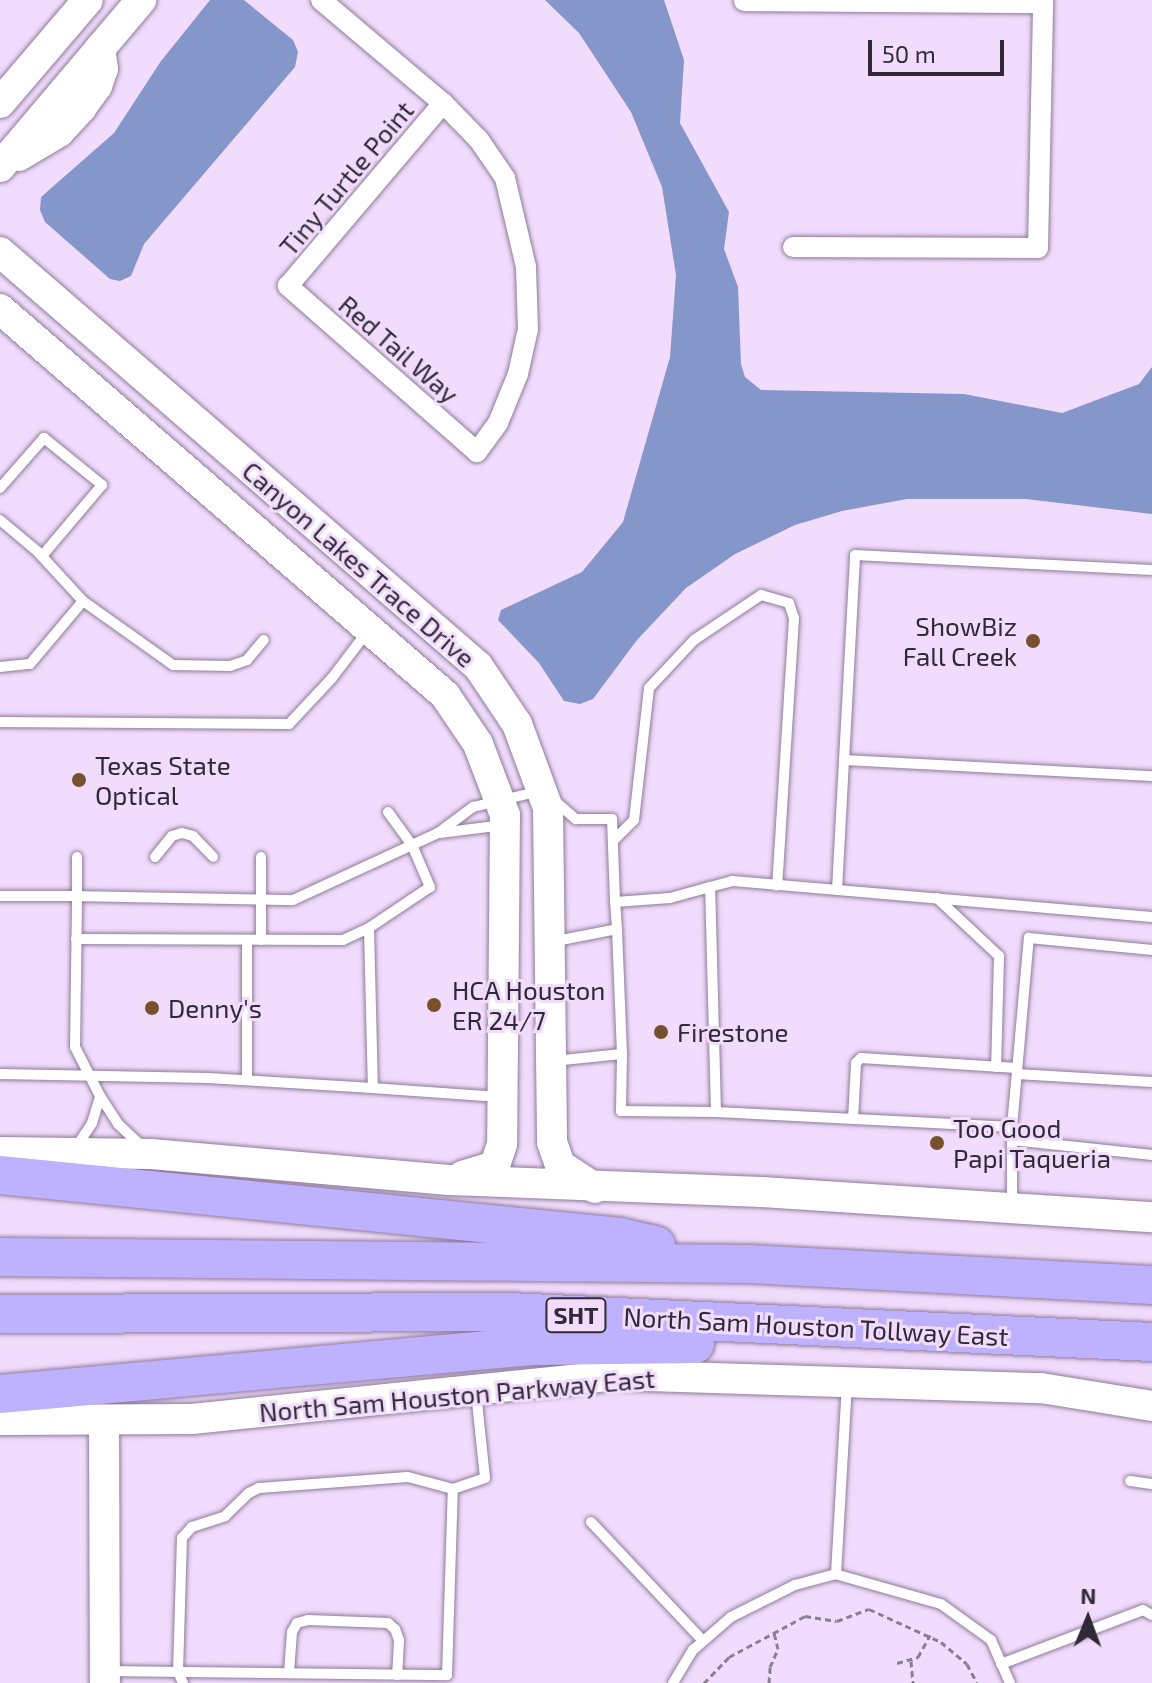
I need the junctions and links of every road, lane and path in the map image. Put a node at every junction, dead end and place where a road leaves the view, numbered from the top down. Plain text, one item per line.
1 (141, 0) edge
2 (321, 0) edge
3 (744, 1) edge
4 (1043, 2) edge
5 (78, 11) edge
6 (100, 48) junction
7 (0, 103) edge
8 (443, 103) junction
9 (10, 135) edge
10 (0, 167) edge
11 (793, 247) dead end
12 (0, 252) edge
13 (288, 286) joint
14 (0, 309) edge
15 (0, 488) edge
16 (0, 520) edge
17 (42, 556) junction
18 (1152, 570) edge
19 (83, 601) junction
20 (369, 629) junction
21 (264, 640) dead end
22 (0, 667) edge
23 (0, 722) edge
24 (844, 760) junction
25 (1152, 776) edge
26 (543, 790) junction
27 (388, 812) dead end
28 (502, 812) junction
29 (438, 833) junction
30 (613, 841) junction
31 (412, 845) junction
32 (77, 857) dead end
33 (155, 857) dead end
34 (213, 857) dead end
35 (261, 857) dead end
36 (777, 885) junction
37 (710, 887) junction
38 (837, 890) junction
39 (0, 896) edge
40 (77, 896) junction
41 (937, 898) junction
42 (261, 899) junction
43 (615, 902) junction
44 (1152, 917) edge
45 (369, 928) junction
46 (617, 929) junction
47 (76, 939) junction
48 (247, 940) junction
49 (261, 940) junction
50 (549, 942) junction
51 (1152, 950) edge
52 (622, 1054) junction
53 (551, 1061) junction
54 (996, 1067) junction
55 (1017, 1071) junction
56 (0, 1074) edge
57 (89, 1074) junction
58 (247, 1080) junction
59 (1152, 1082) edge
60 (373, 1088) junction
61 (100, 1096) junction
62 (500, 1097) junction
63 (716, 1112) junction
64 (853, 1119) junction
65 (1012, 1127) junction
66 (1012, 1140) junction
67 (0, 1152) edge
68 (72, 1153) junction
69 (151, 1154) junction
70 (1152, 1155) edge
71 (0, 1175) edge
72 (449, 1180) junction
73 (595, 1188) junction
74 (1012, 1206) junction
75 (1152, 1217) edge
76 (0, 1257) edge
77 (749, 1264) junction
78 (1152, 1285) edge
79 (0, 1314) edge
80 (1093, 1338) junction
81 (1152, 1342) edge
82 (847, 1380) junction
83 (476, 1390) junction
84 (0, 1394) edge
85 (1152, 1406) edge
86 (0, 1420) edge
87 (104, 1420) junction
88 (1130, 1481) dead end
89 (1152, 1484) edge
90 (453, 1489) junction
91 (591, 1522) dead end
92 (835, 1574) junction
93 (1152, 1615) edge
94 (774, 1633) junction
95 (930, 1635) junction
96 (703, 1641) junction
97 (911, 1661) junction
98 (897, 1663) dead end
99 (1001, 1664) junction
100 (178, 1672) junction
101 (289, 1673) junction
102 (397, 1675) junction
103 (105, 1677) edge
104 (446, 1679) edge
105 (183, 1683) edge
106 (673, 1683) edge
107 (704, 1683) edge
108 (769, 1683) edge
109 (913, 1683) edge
110 (977, 1683) edge
111 (1010, 1683) edge

1 - 6 street
2 - 8 street
3 - 4 street
4 - 11 street
5 - 6 street
5 - 7 street
6 - 9 street
6 - 10 street
8 - 13 street, Tiny Turtle Point
8 - 13 street, Red Tail Way
9 - 10 street
12 - 26 street, Canyon Lakes Trace Drive
14 - 20 street, Canyon Lakes Trace Drive
15 - 17 lane
16 - 17 lane
17 - 19 lane
18 - 24 lane
19 - 21 lane
19 - 22 lane
20 - 23 lane
20 - 28 street, Canyon Lakes Trace Drive
24 - 25 lane
24 - 38 lane
26 - 28 lane
26 - 30 lane
26 - 50 street, Canyon Lakes Trace Drive
27 - 31 lane
28 - 29 lane
28 - 29 lane
28 - 62 street, Canyon Lakes Trace Drive
29 - 31 lane
30 - 36 lane
30 - 43 lane
31 - 42 lane
31 - 45 lane
32 - 40 lane
33 - 34 lane
35 - 42 lane
36 - 37 lane
36 - 38 lane
37 - 43 lane
37 - 63 lane
38 - 41 lane
39 - 40 lane
40 - 42 lane
40 - 47 lane
41 - 44 lane
41 - 54 lane
42 - 49 lane
43 - 46 lane
45 - 49 lane
45 - 60 lane
46 - 50 lane
46 - 52 lane
47 - 48 lane
47 - 57 lane
48 - 49 lane
48 - 58 lane
50 - 53 street, Canyon Lakes Trace Drive
51 - 55 lane
52 - 53 lane
52 - 63 lane
53 - 73 street, Canyon Lakes Trace Drive
54 - 55 lane
54 - 64 lane
55 - 59 lane
55 - 65 lane
56 - 57 lane
57 - 58 lane
57 - 61 lane
58 - 60 lane
60 - 62 lane
61 - 68 lane
61 - 69 lane
62 - 72 street, Canyon Lakes Trace Drive
63 - 64 lane
64 - 65 lane
65 - 66 lane
66 - 70 lane
66 - 74 lane
67 - 68 street
68 - 69 street
69 - 72 street
71 - 77 highway
72 - 73 street
73 - 74 street
74 - 75 street
76 - 77 highway, North Sam Houston Tollway East / SHT
77 - 78 highway, North Sam Houston Tollway East / SHT
79 - 80 highway, North Sam Houston Tollway East / SHT
80 - 81 highway, North Sam Houston Tollway East / SHT
80 - 84 highway
82 - 83 street, North Sam Houston Parkway East
82 - 85 street, North Sam Houston Parkway East
82 - 92 lane
83 - 87 street, North Sam Houston Parkway East
83 - 90 lane
86 - 87 street, North Sam Houston Parkway East
87 - 103 street
88 - 89 lane
90 - 100 lane
90 - 104 lane
91 - 96 lane
92 - 96 lane
92 - 99 lane
93 - 99 lane
94 - 95 path
94 - 107 path
94 - 108 path
95 - 97 path
95 - 110 path
96 - 106 lane
97 - 98 path
97 - 109 path
99 - 111 lane
100 - 101 lane
100 - 103 lane
100 - 105 lane
101 - 102 lane
101 - 102 lane
102 - 104 lane

